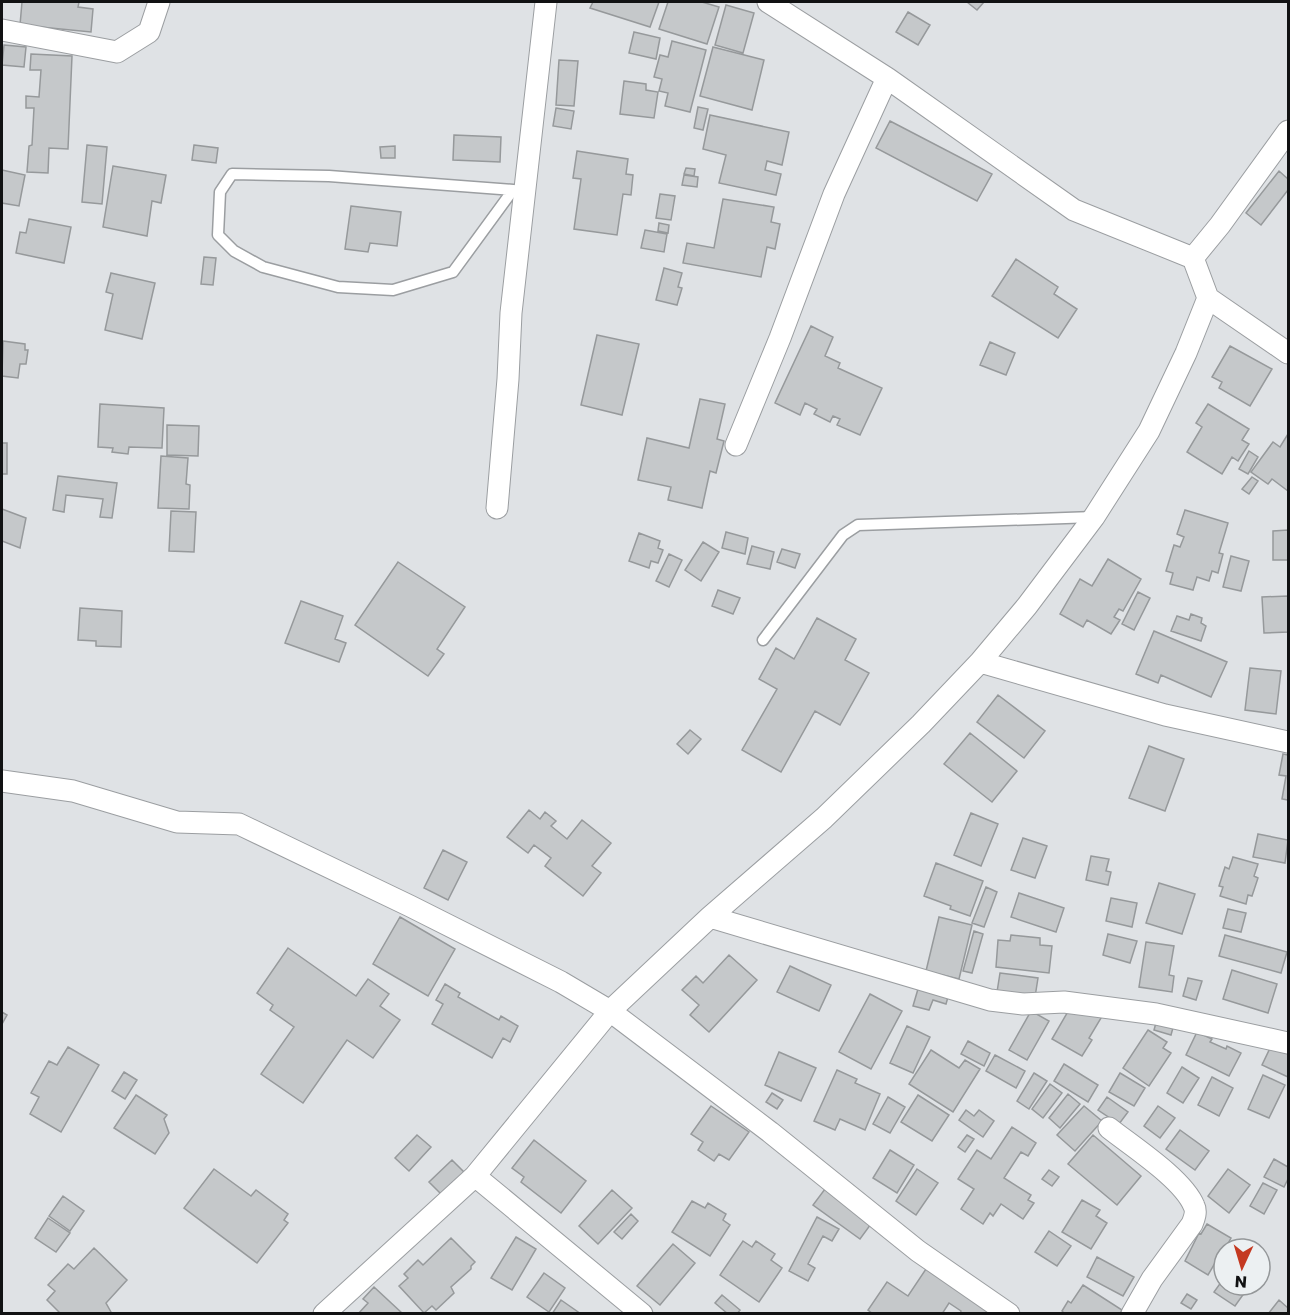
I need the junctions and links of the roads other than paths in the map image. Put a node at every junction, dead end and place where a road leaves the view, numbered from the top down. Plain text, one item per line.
1 (159, 2) edge
2 (546, 2) edge
3 (768, 2) edge
4 (2, 30) edge
5 (887, 78) junction
6 (1288, 131) edge
7 (519, 191) junction
8 (1193, 258) junction
9 (1208, 298) junction
10 (1288, 352) edge
11 (736, 445) dead end
12 (497, 508) dead end
13 (1095, 517) junction
14 (763, 640) dead end
15 (980, 662) junction
16 (1288, 742) edge
17 (2, 781) edge
18 (710, 917) junction
19 (610, 1011) junction
20 (1288, 1043) edge
21 (1109, 1128) dead end
22 (475, 1176) junction
23 (324, 1314) edge
24 (642, 1314) edge
25 (1009, 1314) edge
26 (1132, 1314) edge

1 - 4 street
2 - 7 street
3 - 5 street
5 - 8 street
5 - 11 street
6 - 8 street
7 - 7 lane
7 - 12 street
8 - 9 street
9 - 10 street
9 - 13 street
13 - 14 lane
13 - 15 street
15 - 16 street
15 - 18 street
17 - 19 street
18 - 19 street
18 - 20 street
19 - 22 street
19 - 25 street
21 - 26 street
22 - 23 street
22 - 24 street

